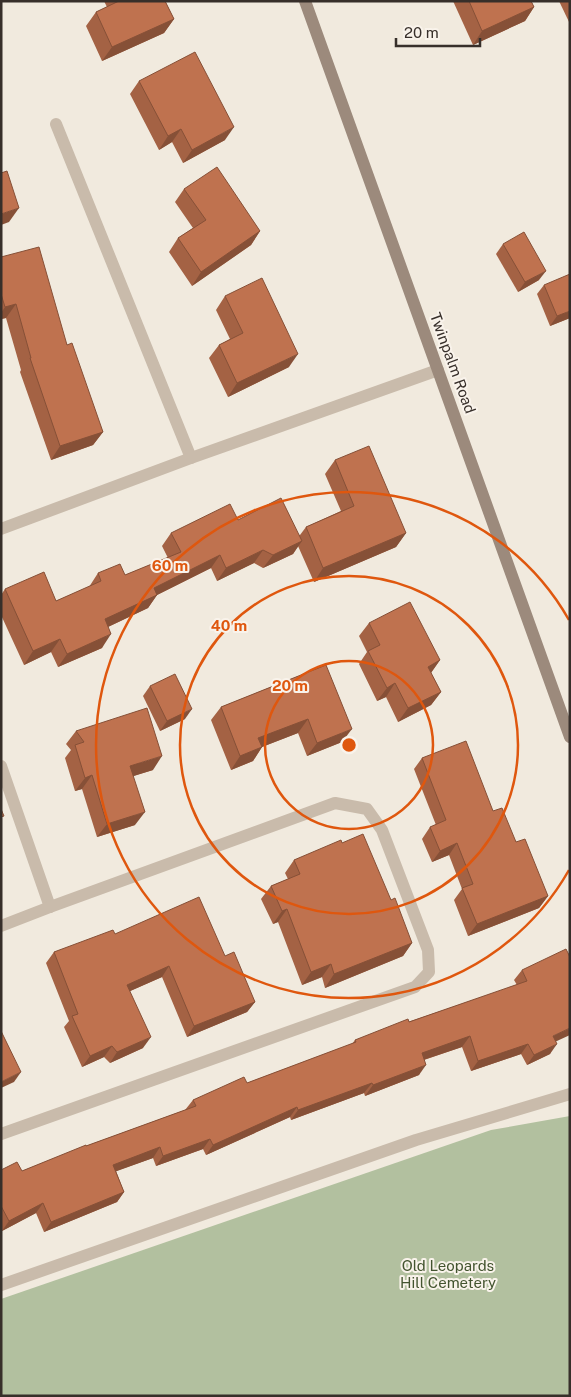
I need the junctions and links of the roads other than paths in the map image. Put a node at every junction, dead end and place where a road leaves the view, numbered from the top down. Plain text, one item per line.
1 (305, 1) edge
2 (56, 124) dead end
3 (438, 370) junction
4 (191, 458) junction
5 (1, 529) edge
6 (570, 737) edge
7 (1, 766) edge
8 (50, 906) junction
9 (1, 926) edge
10 (570, 1094) edge
11 (1, 1134) edge
12 (1, 1284) edge

1 - 3 main road, Twinpalm Road
2 - 4 street
3 - 4 street
3 - 6 main road, Twinpalm Road
4 - 5 street
7 - 8 street
8 - 9 street
8 - 11 street
10 - 12 street

